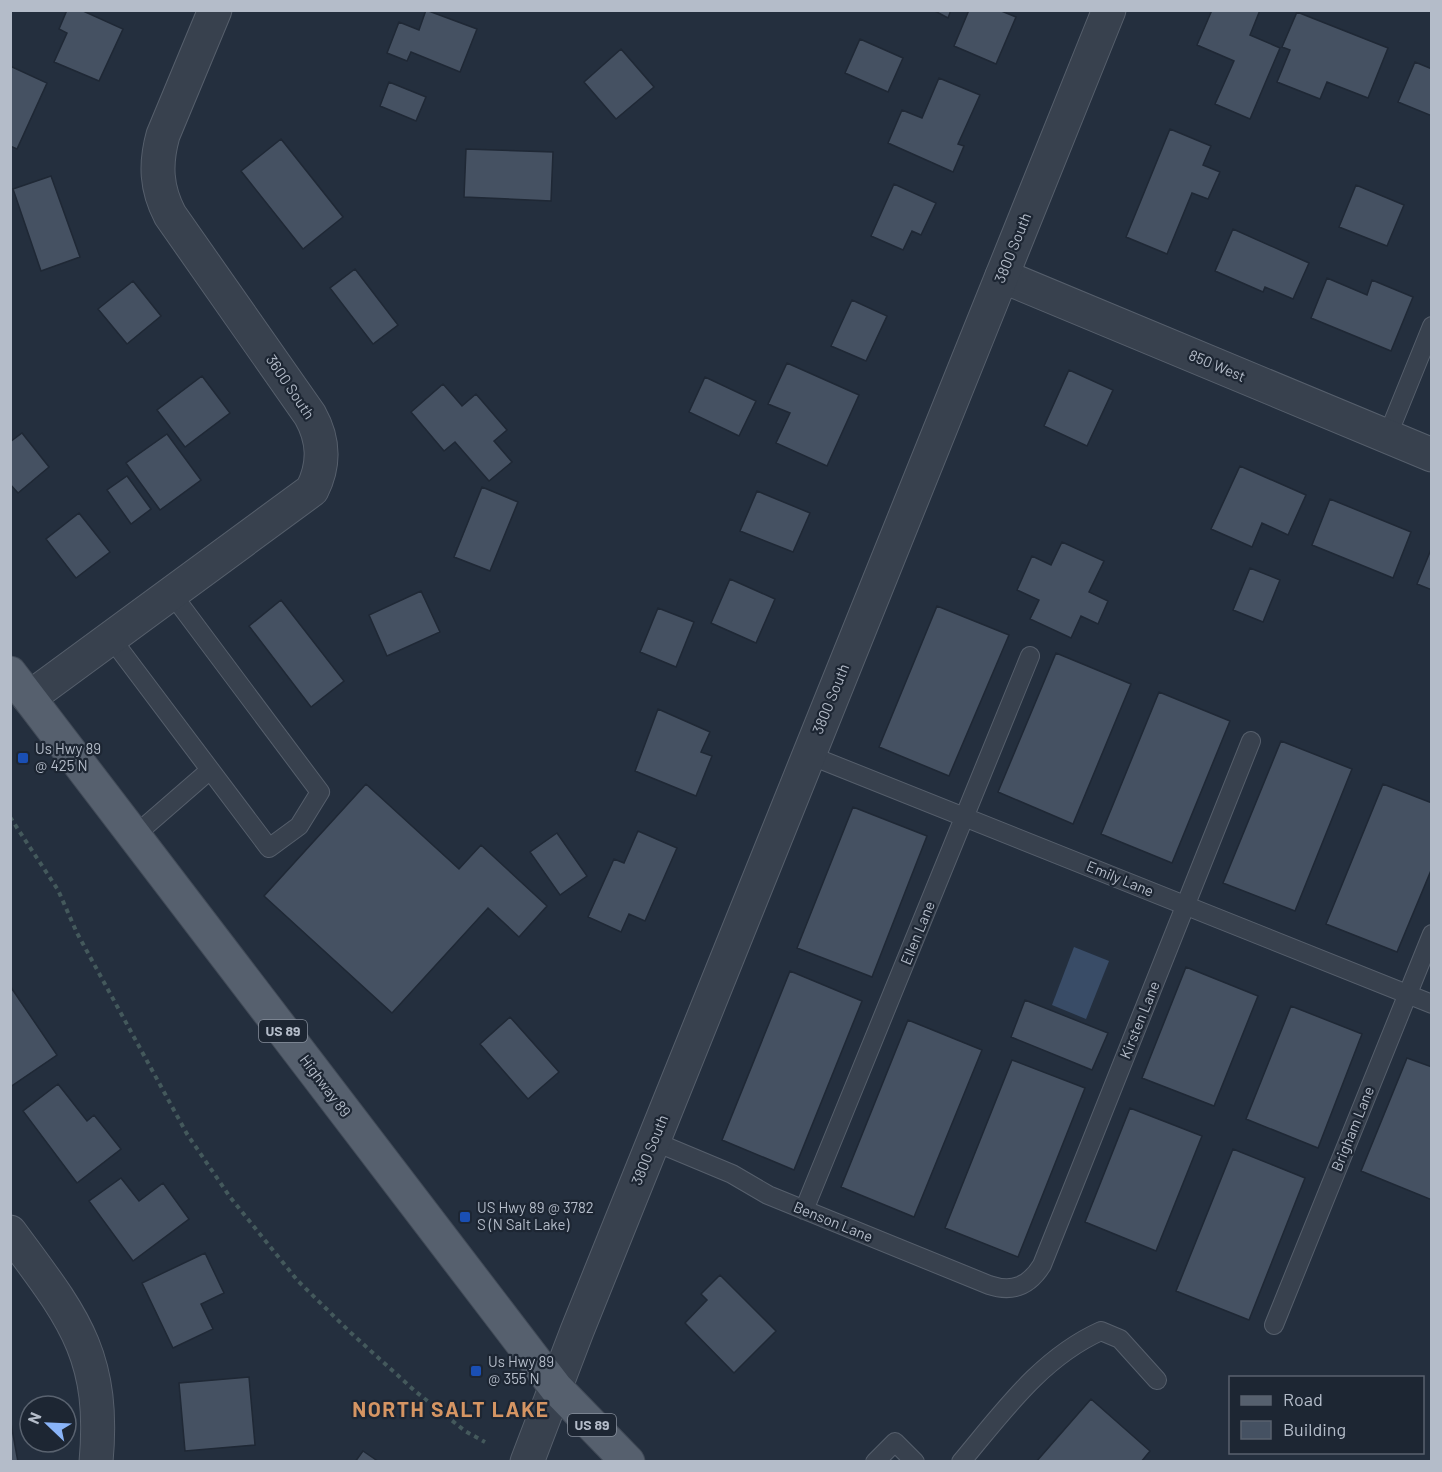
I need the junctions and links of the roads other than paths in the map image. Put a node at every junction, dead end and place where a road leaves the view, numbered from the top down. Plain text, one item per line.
1 (215, 10) edge
2 (1109, 10) edge
3 (1002, 276) junction
4 (1431, 326) edge
5 (1387, 437) junction
6 (1431, 456) edge
7 (172, 594) junction
8 (111, 638) junction
9 (1030, 656) dead end
10 (20, 686) edge
11 (1251, 741) dead end
12 (809, 755) junction
13 (210, 770) junction
14 (965, 817) junction
15 (134, 836) junction
16 (1186, 905) junction
17 (1431, 934) edge
18 (1407, 994) junction
19 (1431, 1004) edge
20 (653, 1141) junction
21 (804, 1210) junction
22 (10, 1232) edge
23 (1017, 1288) joint
24 (1274, 1325) dead end
25 (1157, 1380) dead end
26 (556, 1388) junction
27 (96, 1461) edge
28 (527, 1461) edge
29 (628, 1461) edge
30 (875, 1461) edge
31 (915, 1461) edge
32 (961, 1461) edge

1 - 7 street, 3600 South
2 - 3 street, 3800 South
3 - 5 street, 850 West
3 - 12 street, 3800 South
4 - 5 lane
5 - 6 street, 850 West
7 - 8 street, 3600 South
7 - 13 lane
8 - 10 street, 3600 South
8 - 13 lane
9 - 14 lane, Ellen Lane
10 - 15 main road, Highway 89 / US 89
11 - 16 lane, Kirsten Lane
12 - 14 lane, Emily Lane
12 - 20 street, 3800 South
13 - 15 lane
14 - 16 lane, Emily Lane
14 - 21 lane, Ellen Lane
15 - 26 main road, Highway 89 / US 89
16 - 18 lane, Emily Lane
16 - 23 lane, Kirsten Lane
17 - 18 lane, Brigham Lane
18 - 19 lane, Emily Lane
18 - 24 lane, Brigham Lane
20 - 21 lane, Benson Lane
20 - 26 street, 3800 South
21 - 23 lane, Benson Lane
22 - 27 street
25 - 32 lane
26 - 28 street, 3800 South
26 - 29 main road, Highway 89 / US 89
30 - 31 lane

